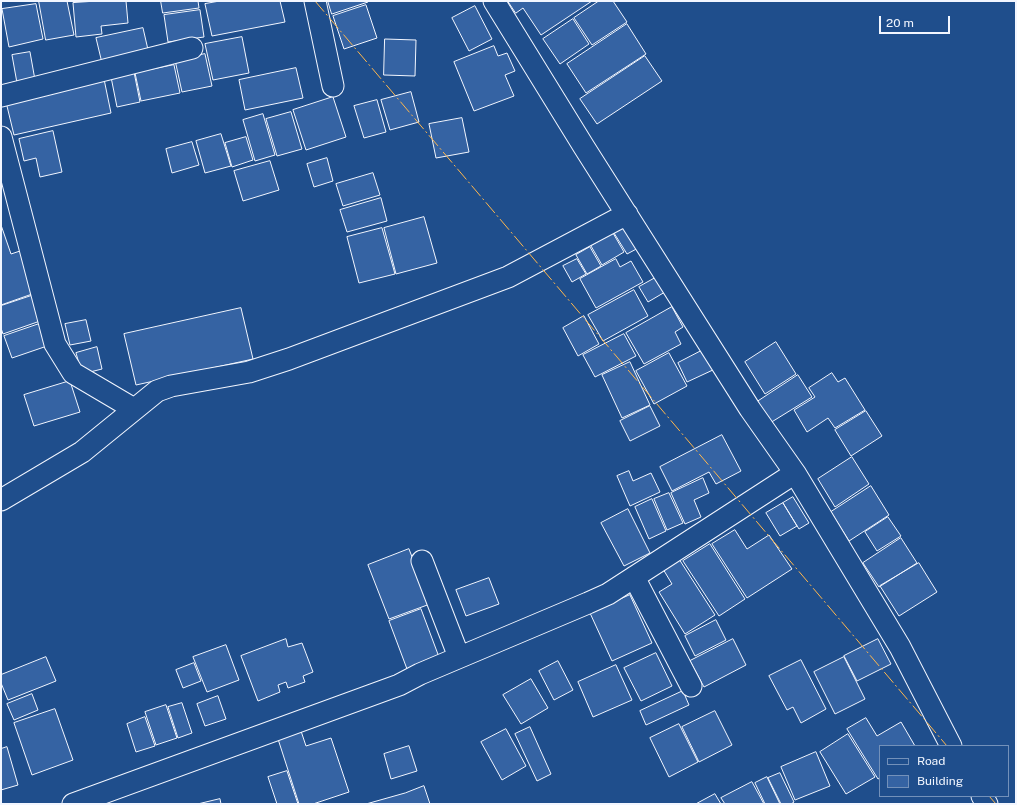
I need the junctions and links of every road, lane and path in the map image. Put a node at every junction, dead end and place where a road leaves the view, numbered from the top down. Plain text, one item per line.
1 (314, 1) edge
2 (494, 1) edge
3 (192, 48) dead end
4 (333, 86) dead end
5 (1, 96) edge
6 (1, 137) edge
7 (627, 214) junction
8 (134, 409) junction
9 (795, 473) junction
10 (1, 500) edge
11 (422, 561) dead end
12 (634, 577) junction
13 (459, 657) junction
14 (691, 686) dead end
15 (950, 745) edge
16 (73, 804) edge

1 - 4 street
2 - 7 street
3 - 5 street
6 - 8 street
7 - 8 street
7 - 9 street
8 - 10 street
9 - 12 street
9 - 15 street
11 - 13 street
12 - 13 street
12 - 14 street
13 - 16 street

